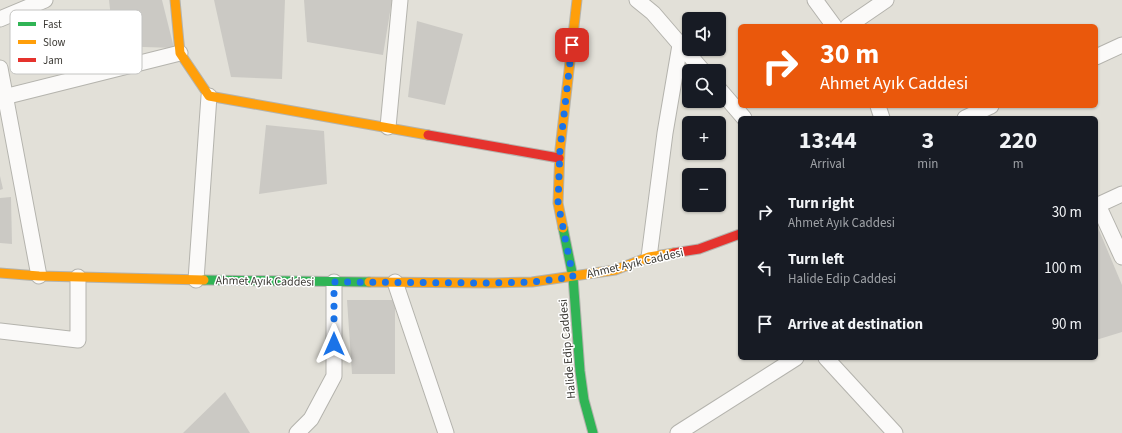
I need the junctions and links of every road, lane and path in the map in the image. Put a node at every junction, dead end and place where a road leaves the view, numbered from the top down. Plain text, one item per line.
1 (45, 0) edge
2 (175, 0) edge
3 (400, 0) edge
4 (577, 0) edge
5 (637, 0) edge
6 (815, 0) edge
7 (886, 0) edge
8 (21, 10) edge
9 (10, 15) edge
10 (0, 19) edge
11 (833, 24) edge
12 (851, 24) edge
13 (680, 45) junction
14 (1122, 45) edge
15 (180, 53) junction
16 (1098, 56) edge
17 (142, 63) edge
18 (697, 64) edge
19 (0, 68) edge
20 (97, 74) edge
21 (209, 96) junction
22 (2, 98) edge
23 (726, 98) edge
24 (987, 108) edge
25 (742, 116) edge
26 (969, 116) edge
27 (388, 126) junction
28 (559, 158) junction
29 (1122, 194) edge
30 (1098, 205) edge
31 (1098, 207) edge
32 (738, 235) edge
33 (649, 257) junction
34 (1122, 257) edge
35 (0, 273) edge
36 (39, 276) junction
37 (78, 277) junction
38 (573, 277) junction
39 (196, 280) junction
40 (334, 282) junction
41 (395, 282) junction
42 (0, 331) edge
43 (793, 360) edge
44 (828, 360) edge
45 (297, 433) edge
46 (446, 433) edge
47 (593, 433) edge
48 (678, 433) edge
49 (895, 433) edge

1 - 8 street
2 - 15 street
3 - 27 street
4 - 28 street, Halide Edip Caddesi
5 - 13 street
6 - 11 street
7 - 12 street
9 - 10 street
13 - 18 street
13 - 33 street
14 - 16 street
15 - 17 street
15 - 21 street
19 - 22 street
20 - 22 street
21 - 27 street
21 - 39 street
22 - 36 street
23 - 25 street
24 - 26 street
27 - 28 street
28 - 38 street, Halide Edip Caddesi
29 - 30 street
31 - 34 street
32 - 33 street, Ahmet Ayık Caddesi
33 - 38 street, Ahmet Ayık Caddesi
35 - 36 street, Ahmet Ayık Caddesi
36 - 37 street, Ahmet Ayık Caddesi
37 - 39 street, Ahmet Ayık Caddesi
37 - 42 street
38 - 41 street, Ahmet Ayık Caddesi
38 - 47 street, Halide Edip Caddesi
39 - 40 street, Ahmet Ayık Caddesi
40 - 41 street, Ahmet Ayık Caddesi
40 - 45 street
41 - 46 street
43 - 48 street
44 - 49 street

